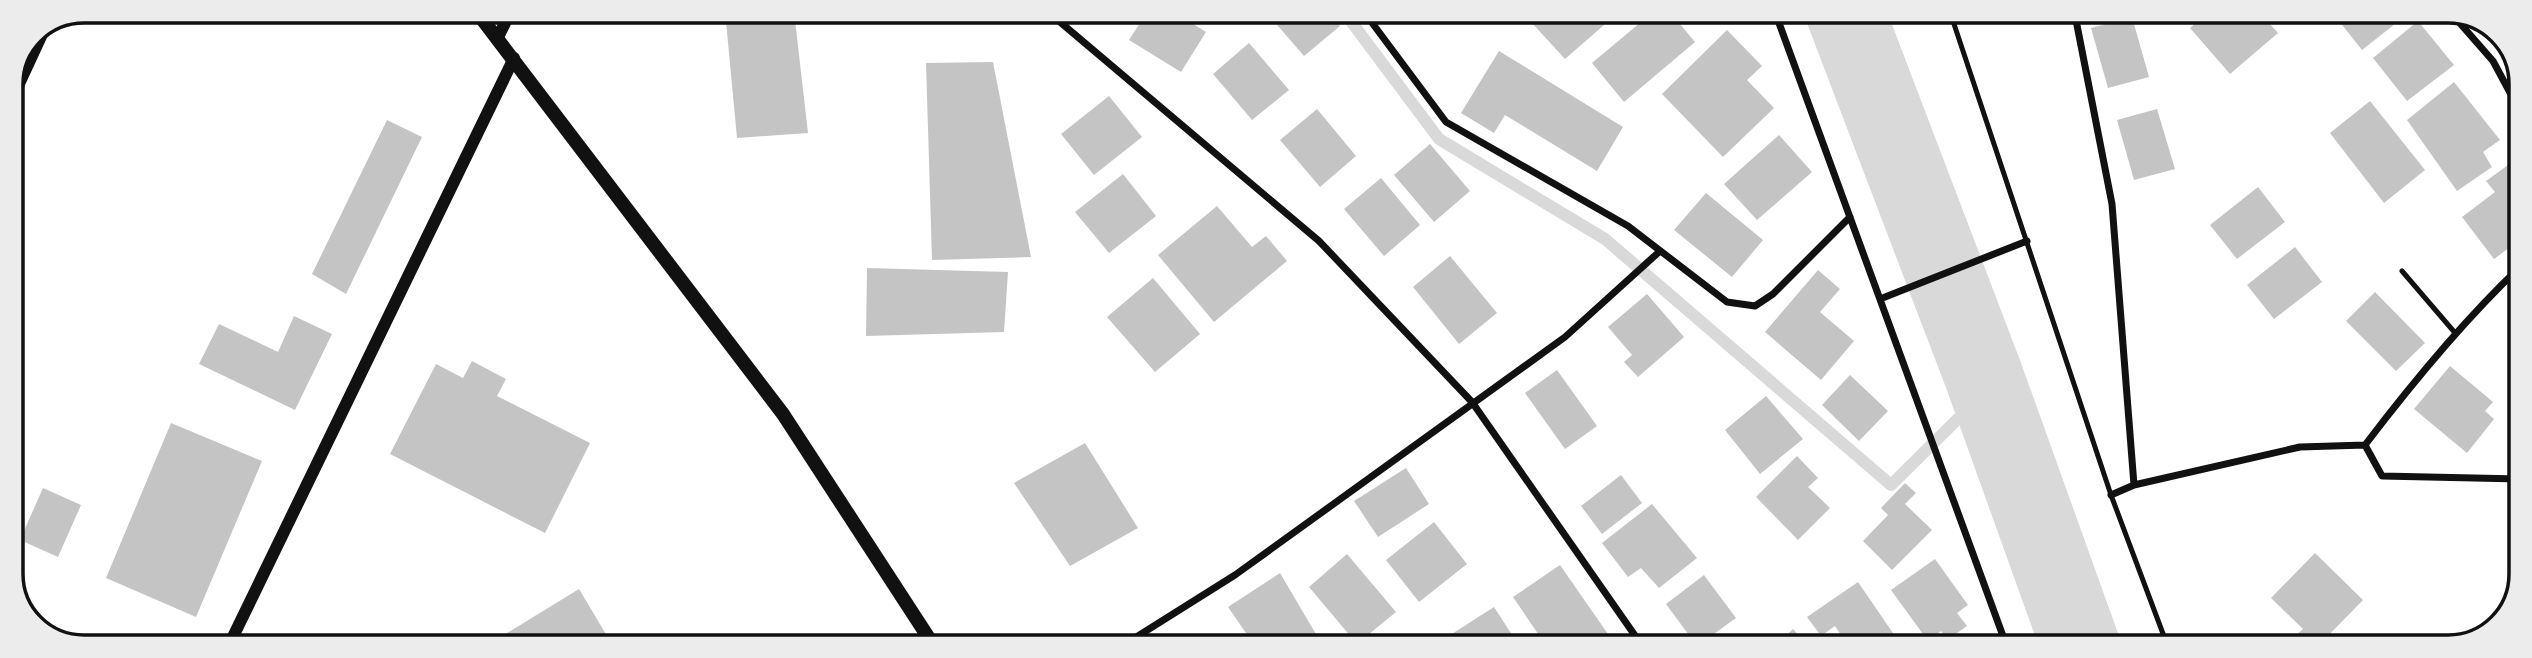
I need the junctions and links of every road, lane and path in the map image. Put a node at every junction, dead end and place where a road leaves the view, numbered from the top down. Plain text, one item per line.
1 (486, 23) edge
2 (505, 23) edge
3 (1060, 23) edge
4 (1372, 23) edge
5 (1779, 23) edge
6 (1954, 23) edge
7 (2077, 23) edge
8 (2461, 25) edge
9 (498, 37) junction
10 (34, 49) edge
11 (514, 58) junction
12 (24, 73) edge
13 (2509, 91) edge
14 (1850, 217) junction
15 (2027, 241) junction
16 (1660, 251) junction
17 (2402, 271) dead end
18 (2509, 279) edge
19 (1880, 299) junction
20 (2456, 334) junction
21 (1472, 402) junction
22 (2365, 445) junction
23 (2509, 479) edge
24 (2134, 485) junction
25 (2111, 495) junction
26 (234, 635) edge
27 (927, 635) edge
28 (1140, 635) edge
29 (1635, 635) edge
30 (2003, 635) edge
31 (2164, 635) edge

1 - 9 main road
2 - 9 street
3 - 21 street
4 - 16 street
5 - 14 street
6 - 15 lane
7 - 24 street
8 - 13 street
9 - 11 main road
10 - 12 street
11 - 26 street
11 - 27 main road
14 - 16 street
14 - 19 street
15 - 19 street
15 - 25 lane
16 - 21 street
17 - 20 lane
18 - 20 street
19 - 30 street
20 - 22 street
21 - 28 street
21 - 29 street
22 - 23 street
22 - 24 street
24 - 25 street
25 - 31 lane

